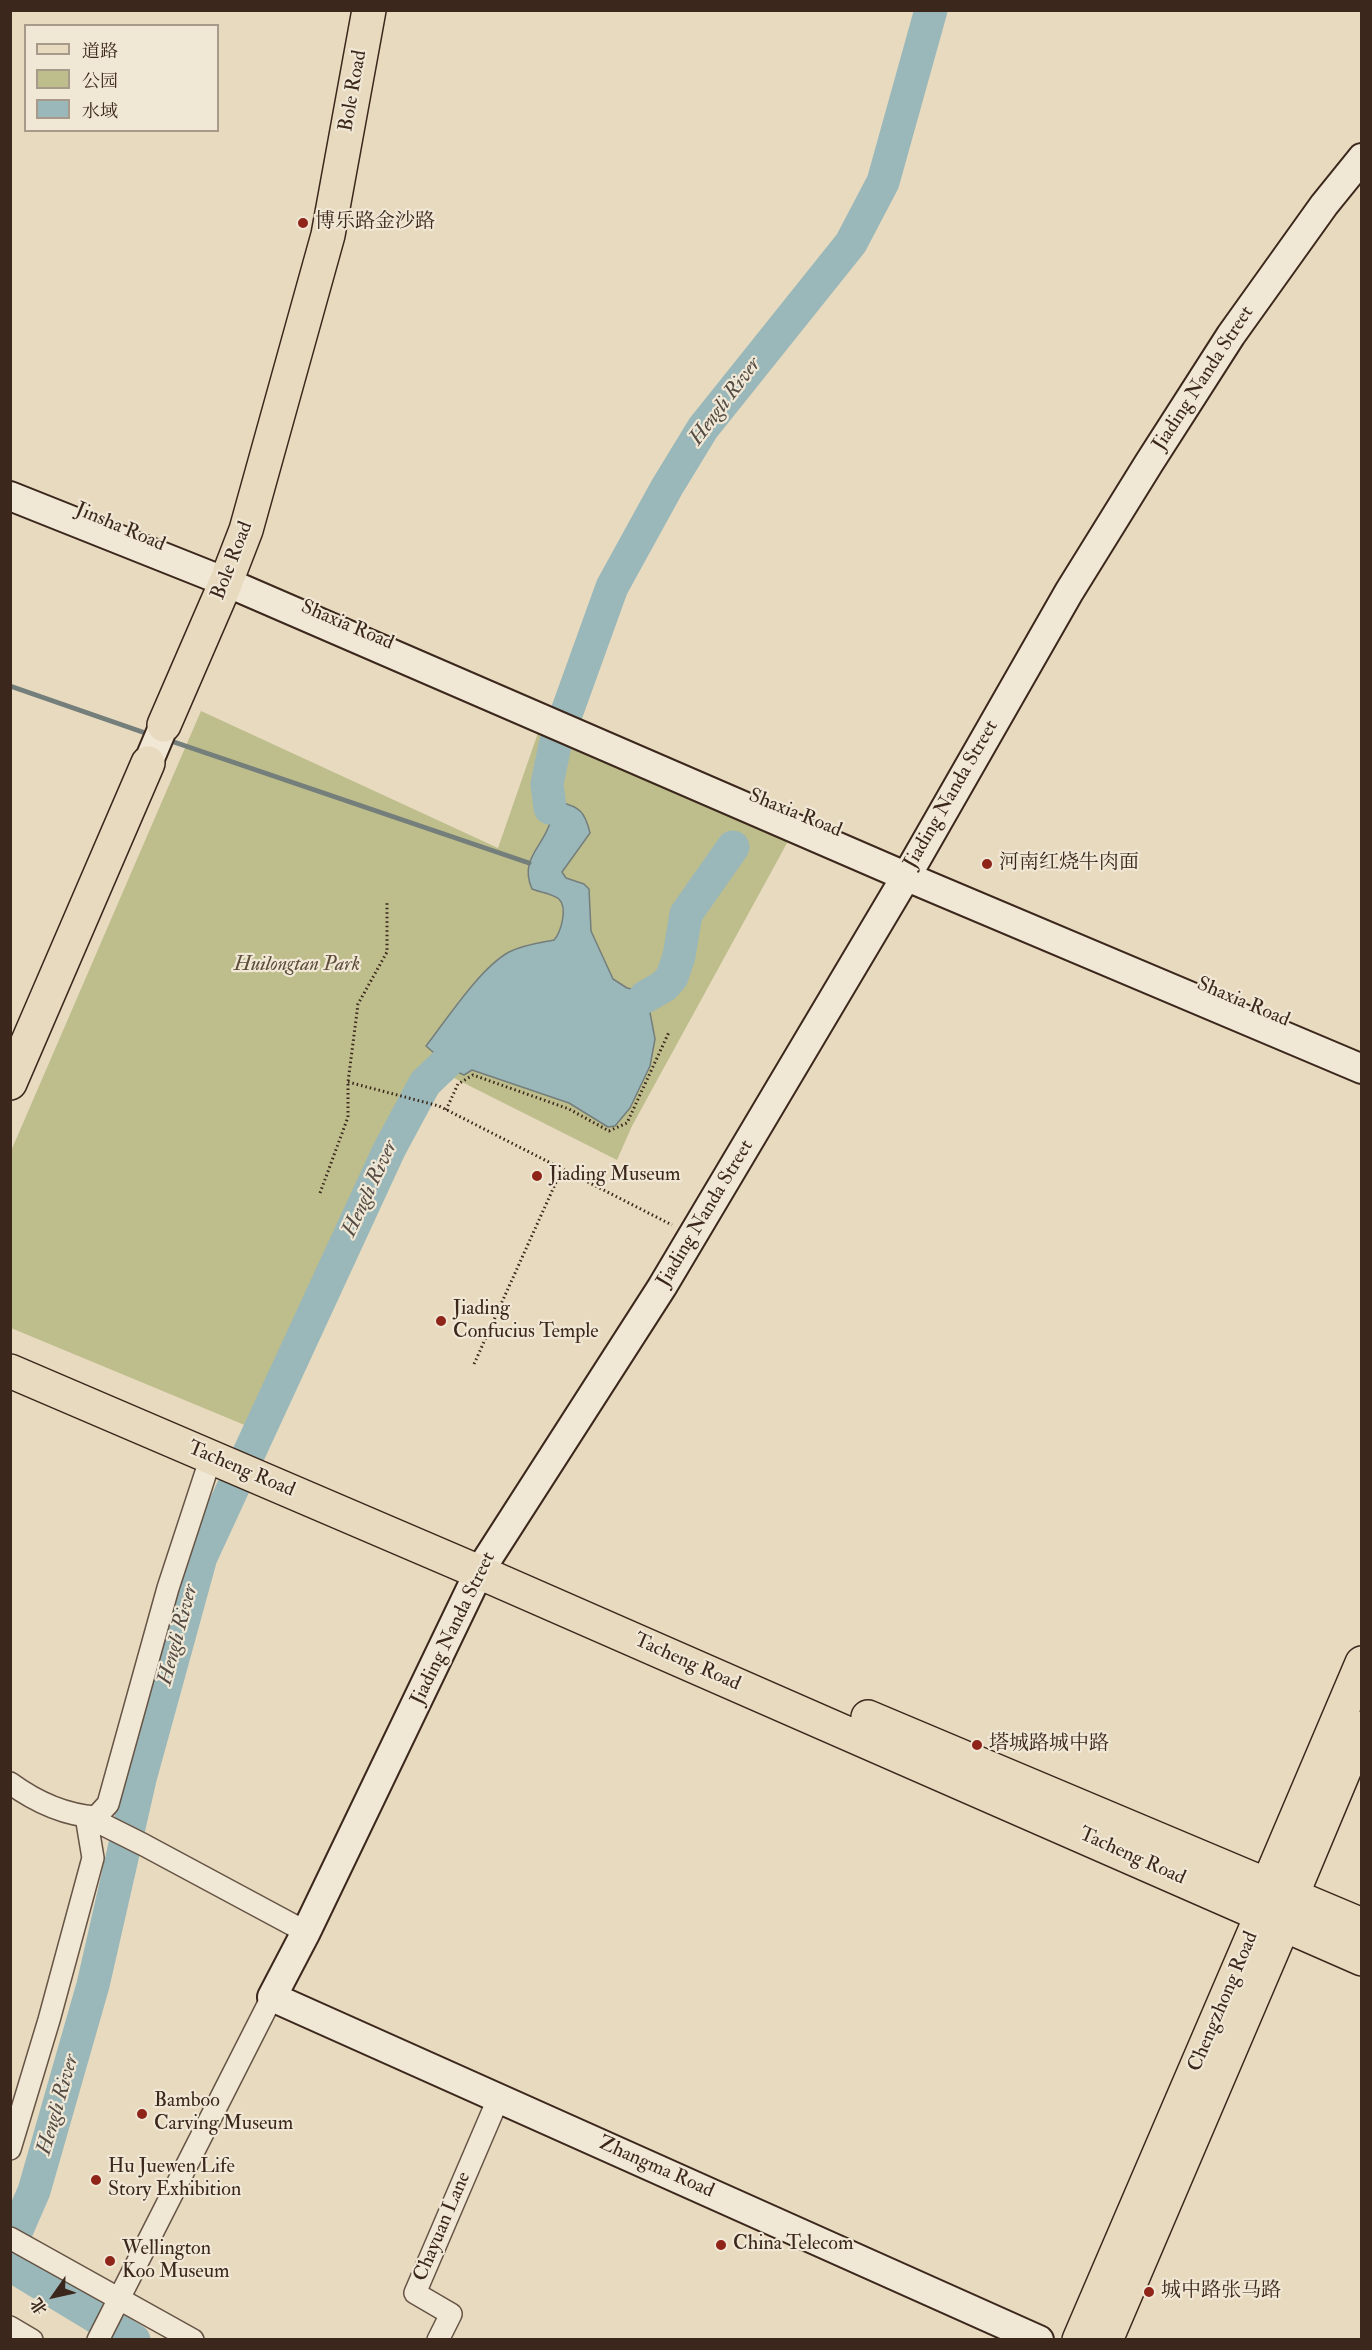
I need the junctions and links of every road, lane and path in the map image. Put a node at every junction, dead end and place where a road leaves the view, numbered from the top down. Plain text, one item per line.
1 (369, 10) edge
2 (1362, 158) edge
3 (10, 481) edge
4 (10, 496) edge
5 (227, 578) junction
6 (164, 725) joint
7 (148, 763) joint
8 (909, 869) junction
9 (387, 902) dead end
10 (669, 1032) dead end
11 (1362, 1053) edge
12 (1362, 1069) edge
13 (348, 1082) junction
14 (10, 1083) edge
15 (446, 1110) junction
16 (562, 1169) junction
17 (320, 1193) dead end
18 (692, 1236) junction
19 (10, 1350) edge
20 (474, 1364) dead end
21 (10, 1371) edge
22 (221, 1455) junction
23 (484, 1564) junction
24 (1362, 1663) edge
25 (1362, 1728) edge
26 (10, 1783) edge
27 (86, 1816) junction
28 (1278, 1905) junction
29 (1362, 1925) edge
30 (306, 1932) junction
31 (1362, 1959) edge
32 (272, 1997) junction
33 (499, 2097) junction
34 (10, 2150) edge
35 (10, 2238) edge
36 (117, 2302) junction
37 (10, 2327) edge
38 (98, 2338) edge
39 (32, 2340) edge
40 (193, 2340) edge
41 (438, 2340) edge
42 (1039, 2340) edge
43 (1079, 2340) edge
44 (1106, 2340) edge

1 - 5 main road, Bole Road
2 - 8 street, Jiading Nanda Street
3 - 5 street, Jinsha Road
4 - 5 street
5 - 6 main road, Bole Road
5 - 8 street
5 - 8 street, Shaxia Road
6 - 7 street, Bole Road
7 - 14 main road, Bole Road
8 - 11 street, Shaxia Road
8 - 12 street
8 - 18 street, Jiading Nanda Street
9 - 13 path
10 - 15 path
13 - 15 path
13 - 17 path
15 - 16 path
16 - 18 path
16 - 20 path
18 - 23 street, Jiading Nanda Street
19 - 22 main road, Tacheng Road
21 - 22 main road, Tacheng Road
22 - 23 main road, Tacheng Road
22 - 27 street
23 - 28 main road, Tacheng Road
23 - 30 street, Jiading Nanda Street
24 - 28 main road, Chengzhong Road
25 - 28 main road, Chengzhong Road
26 - 27 street
27 - 30 street
27 - 34 street
28 - 29 main road, Tacheng Road
28 - 31 main road, Tacheng Road
28 - 43 main road, Chengzhong Road
28 - 44 main road
30 - 32 street, Jiading Nanda Street
32 - 33 street, Zhangma Road
32 - 36 street, Jiading Nanda Street
33 - 41 street, Chayuan Lane
33 - 42 street, Zhangma Road
35 - 36 street
36 - 38 street, Jiading Nanda Street
36 - 40 street
37 - 39 street

